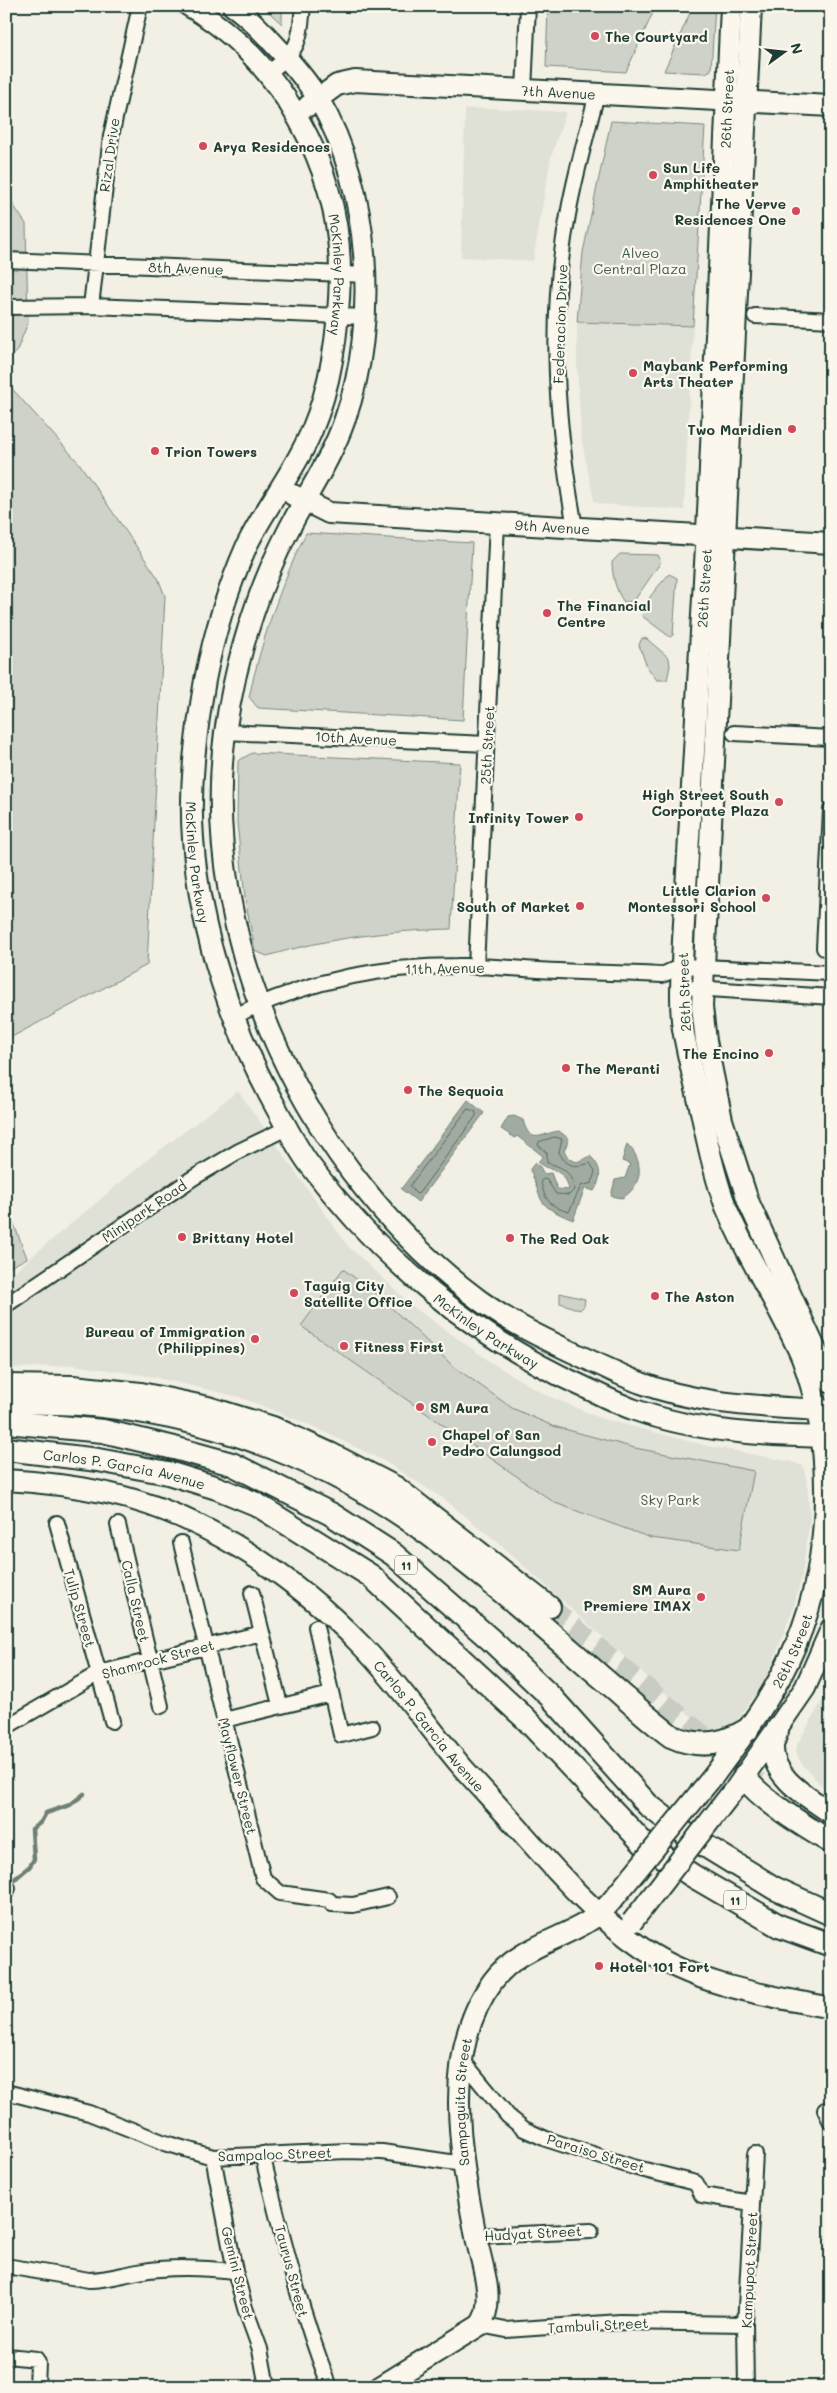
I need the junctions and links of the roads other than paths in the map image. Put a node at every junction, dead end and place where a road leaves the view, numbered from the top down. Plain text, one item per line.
1 (140, 6) edge
2 (189, 6) edge
3 (233, 6) edge
4 (303, 6) edge
5 (528, 6) edge
6 (731, 6) edge
7 (751, 6) edge
8 (287, 58) junction
9 (267, 74) junction
10 (524, 90) junction
11 (597, 94) junction
12 (318, 99) junction
13 (726, 101) junction
14 (747, 102) junction
15 (831, 106) edge
16 (296, 114) junction
17 (6, 260) edge
18 (94, 264) junction
19 (340, 274) junction
20 (366, 274) junction
21 (91, 306) junction
22 (6, 307) edge
23 (338, 316) junction
24 (755, 316) dead end
25 (365, 317) junction
26 (831, 320) edge
27 (280, 488) junction
28 (305, 501) junction
29 (497, 523) junction
30 (575, 527) junction
31 (716, 536) junction
32 (831, 543) edge
33 (225, 732) junction
34 (734, 733) dead end
35 (831, 738) edge
36 (487, 744) junction
37 (831, 810) edge
38 (824, 946) dead end
39 (682, 966) junction
40 (703, 966) junction
41 (476, 967) junction
42 (831, 973) edge
43 (664, 975) junction
44 (682, 986) junction
45 (702, 990) junction
46 (831, 997) edge
47 (260, 1004) junction
48 (233, 1017) junction
49 (287, 1128) junction
50 (6, 1305) edge
51 (831, 1383) edge
52 (6, 1385) edge
53 (6, 1403) edge
54 (825, 1410) edge
55 (6, 1422) edge
56 (827, 1437) edge
57 (6, 1449) edge
58 (6, 1480) edge
59 (57, 1523) dead end
60 (118, 1525) dead end
61 (181, 1543) dead end
62 (252, 1593) dead end
63 (550, 1608) tunnel mouth
64 (316, 1627) dead end
65 (831, 1629) edge
66 (262, 1633) junction
67 (206, 1645) junction
68 (150, 1660) junction
69 (98, 1673) junction
70 (331, 1694) junction
71 (280, 1705) junction
72 (161, 1706) dead end
73 (224, 1720) junction
74 (112, 1721) dead end
75 (6, 1727) edge
76 (372, 1727) dead end
77 (778, 1729) junction
78 (747, 1730) junction
79 (739, 1783) junction
80 (831, 1813) edge
81 (831, 1842) edge
82 (722, 1857) junction
83 (388, 1897) dead end
84 (831, 1898) edge
85 (605, 1909) junction
86 (831, 1914) edge
87 (628, 1927) junction
88 (831, 1945) edge
89 (831, 2008) edge
90 (462, 2060) junction
91 (6, 2092) edge
92 (262, 2154) junction
93 (754, 2154) dead end
94 (213, 2157) junction
95 (463, 2164) junction
96 (752, 2203) junction
97 (591, 2231) dead end
98 (476, 2236) junction
99 (6, 2266) edge
100 (235, 2271) junction
101 (745, 2324) junction
102 (480, 2325) junction
103 (7, 2356) edge
104 (37, 2387) edge
105 (268, 2387) edge
106 (330, 2387) edge
107 (380, 2387) edge
108 (746, 2387) edge

1 - 18 street, Rizal Drive
2 - 9 main road, McKinley Parkway
3 - 8 main road, McKinley Parkway
4 - 8 street
5 - 10 street
6 - 13 main road, 26th Street
7 - 14 main road, 26th Street
8 - 9 street
8 - 12 main road, McKinley Parkway
9 - 16 main road, McKinley Parkway
10 - 11 main road, 7th Avenue
10 - 12 main road, 7th Avenue
11 - 13 main road, 7th Avenue
11 - 30 street, Federacion Drive
12 - 16 main road, 7th Avenue
12 - 20 main road, McKinley Parkway
13 - 14 main road, 7th Avenue
13 - 31 main road, 26th Street
14 - 15 main road, 7th Avenue
14 - 31 main road, 26th Street
16 - 19 main road, McKinley Parkway
17 - 18 street, 8th Avenue
18 - 19 street, 8th Avenue
18 - 21 street, Rizal Drive
19 - 20 street, 8th Avenue
19 - 23 main road, McKinley Parkway
20 - 25 main road, McKinley Parkway
21 - 22 street
21 - 23 street
23 - 25 street
23 - 27 main road, McKinley Parkway
24 - 26 street
25 - 28 main road, McKinley Parkway
27 - 28 main road, 9th Avenue
27 - 48 main road, McKinley Parkway
28 - 29 main road, 9th Avenue
28 - 33 main road, McKinley Parkway
29 - 30 main road, 9th Avenue
29 - 36 street, 25th Street
30 - 31 main road, 9th Avenue
31 - 32 main road, 9th Avenue
31 - 39 main road, 26th Street
31 - 40 main road, 26th Street
33 - 36 street, 10th Avenue
33 - 47 main road, McKinley Parkway
34 - 35 street
36 - 41 street, 25th Street
37 - 38 street
39 - 40 street, 11th Avenue
39 - 43 street, 11th Avenue
39 - 44 main road, 26th Street
40 - 42 street, 11th Avenue
40 - 45 main road, 26th Street
41 - 43 street, 11th Avenue
41 - 47 street, 11th Avenue
43 - 44 street, 11th Avenue
44 - 45 street, 11th Avenue
44 - 54 main road, 26th Street
45 - 46 street, 11th Avenue
45 - 51 main road, 26th Street
47 - 48 street, 11th Avenue
47 - 54 main road, McKinley Parkway
48 - 49 main road, McKinley Parkway
49 - 50 street, Minipark Road
49 - 56 main road, McKinley Parkway
52 - 63 main road
53 - 78 main road
54 - 56 main road, 26th Street
55 - 82 main road, Carlos P. Garcia Avenue / 11
56 - 78 main road, 26th Street
57 - 88 main road, Carlos P. Garcia Avenue / 11
58 - 85 main road, Carlos P. Garcia Avenue
59 - 69 street, Tulip Street
60 - 68 street, Calla Street
61 - 67 street, Mayflower Street
62 - 66 street
64 - 70 street
65 - 77 main road, 26th Street
66 - 67 street, Shamrock Street
66 - 71 street
67 - 68 street, Shamrock Street
67 - 73 street, Mayflower Street
68 - 69 street, Shamrock Street
68 - 72 street, Calla Street
69 - 74 street, Tulip Street
69 - 75 street, Shamrock Street
70 - 71 street
70 - 76 street
71 - 73 street
73 - 83 street, Mayflower Street
77 - 79 main road, 26th Street
77 - 80 main road
78 - 85 main road, 26th Street, bridge
79 - 81 main road
79 - 87 main road, 26th Street, bridge
82 - 84 main road
82 - 86 main road, Carlos P. Garcia Avenue / 11
85 - 87 main road, Carlos P. Garcia Avenue
85 - 90 main road, Sampaguita Street
87 - 89 main road, Carlos P. Garcia Avenue
90 - 95 main road, Sampaguita Street
90 - 96 street, Paraiso Street
91 - 94 street, Sampaloc Street
92 - 94 street, Sampaloc Street
92 - 95 street, Sampaloc Street
92 - 106 street, Taurus Street
93 - 96 street, Kampupot Street
94 - 100 street, Gemini Street
95 - 98 main road, Sampaguita Street
96 - 101 street, Kampupot Street
97 - 98 street, Hudyat Street
98 - 102 main road, Sampaguita Street
99 - 100 street
100 - 105 street, Gemini Street
101 - 102 street, Tambuli Street
101 - 108 street, Kampupot Street
102 - 107 main road
103 - 104 street

